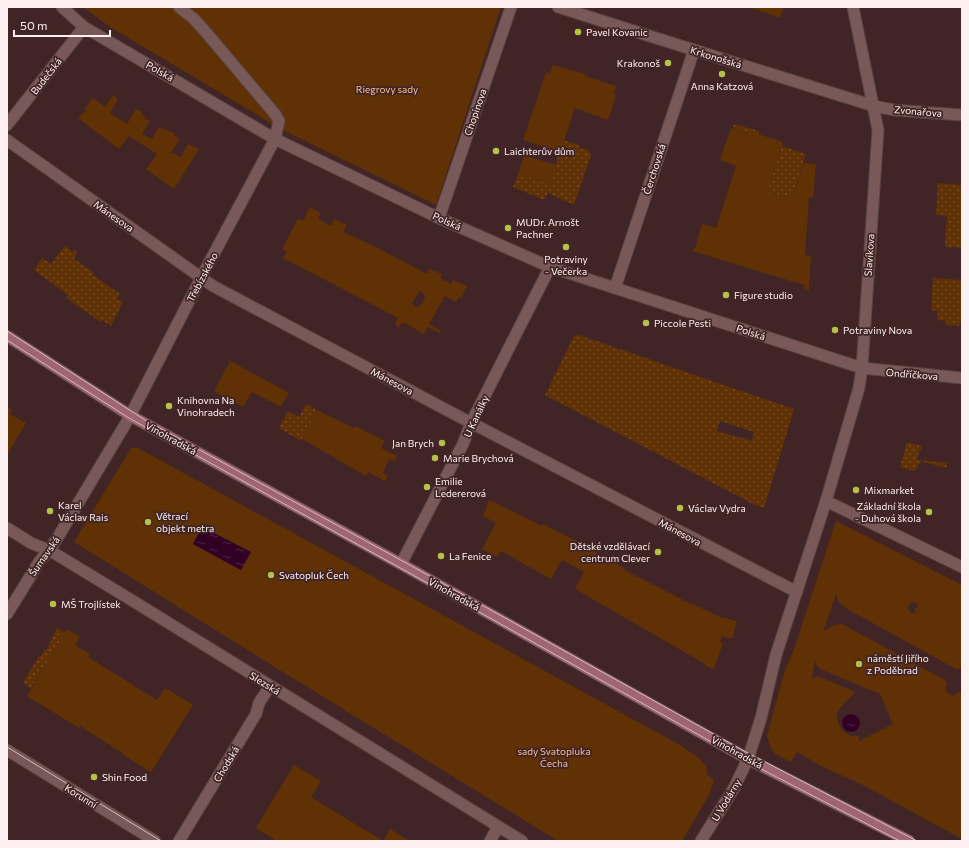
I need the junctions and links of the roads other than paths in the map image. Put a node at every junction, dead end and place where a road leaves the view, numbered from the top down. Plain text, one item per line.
1 (62, 7) edge
2 (179, 7) edge
3 (511, 7) edge
4 (558, 7) edge
5 (853, 7) edge
6 (84, 27) junction
7 (694, 50) junction
8 (874, 106) junction
9 (962, 115) edge
10 (7, 125) edge
11 (275, 139) junction
12 (7, 140) edge
13 (439, 218) junction
14 (550, 267) junction
15 (201, 278) junction
16 (615, 288) junction
17 (7, 336) edge
18 (862, 368) junction
19 (962, 378) edge
20 (131, 416) junction
21 (471, 423) junction
22 (826, 501) junction
23 (7, 528) edge
24 (49, 550) junction
25 (401, 564) junction
26 (962, 567) edge
27 (796, 592) junction
28 (7, 614) edge
29 (270, 686) junction
30 (7, 750) edge
31 (748, 759) junction
32 (498, 827) junction
33 (905, 840) edge
34 (155, 841) edge
35 (179, 841) edge
36 (490, 841) edge
37 (522, 841) edge
38 (701, 841) edge

1 - 6 street, Polská
2 - 11 street, Třebízského
3 - 13 street, Chopinova
4 - 7 street, Krkonošská
5 - 8 street, Slavíkova
6 - 10 street, Budečská
6 - 11 street, Polská
7 - 8 street, Krkonošská
7 - 16 street, Čerchovská
8 - 9 street, Zvonařova
8 - 18 street, Slavíkova
11 - 13 street, Polská
11 - 15 street, Třebízského
12 - 15 street, Mánesova
13 - 14 street, Polská
14 - 16 street, Polská
14 - 21 street, U Kanálky
15 - 20 street, Třebízského
15 - 21 street, Mánesova
16 - 18 street, Polská
17 - 20 main road, Vinohradská
18 - 19 street, Ondříčkova
18 - 22 street, Slavíkova
20 - 24 street, Šumavská
20 - 25 main road, Vinohradská
21 - 25 street, U Kanálky
21 - 27 street, Mánesova
22 - 26 street
22 - 27 street
23 - 24 street, Slezská
24 - 28 street, Šumavská
24 - 29 street, Slezská
25 - 31 main road, Vinohradská
27 - 31 street
29 - 32 street, Slezská
29 - 35 street, Chodská
30 - 34 street, Korunní
31 - 33 main road, Vinohradská
31 - 38 street, U Vodárny
32 - 36 street
32 - 37 street, Slezská

